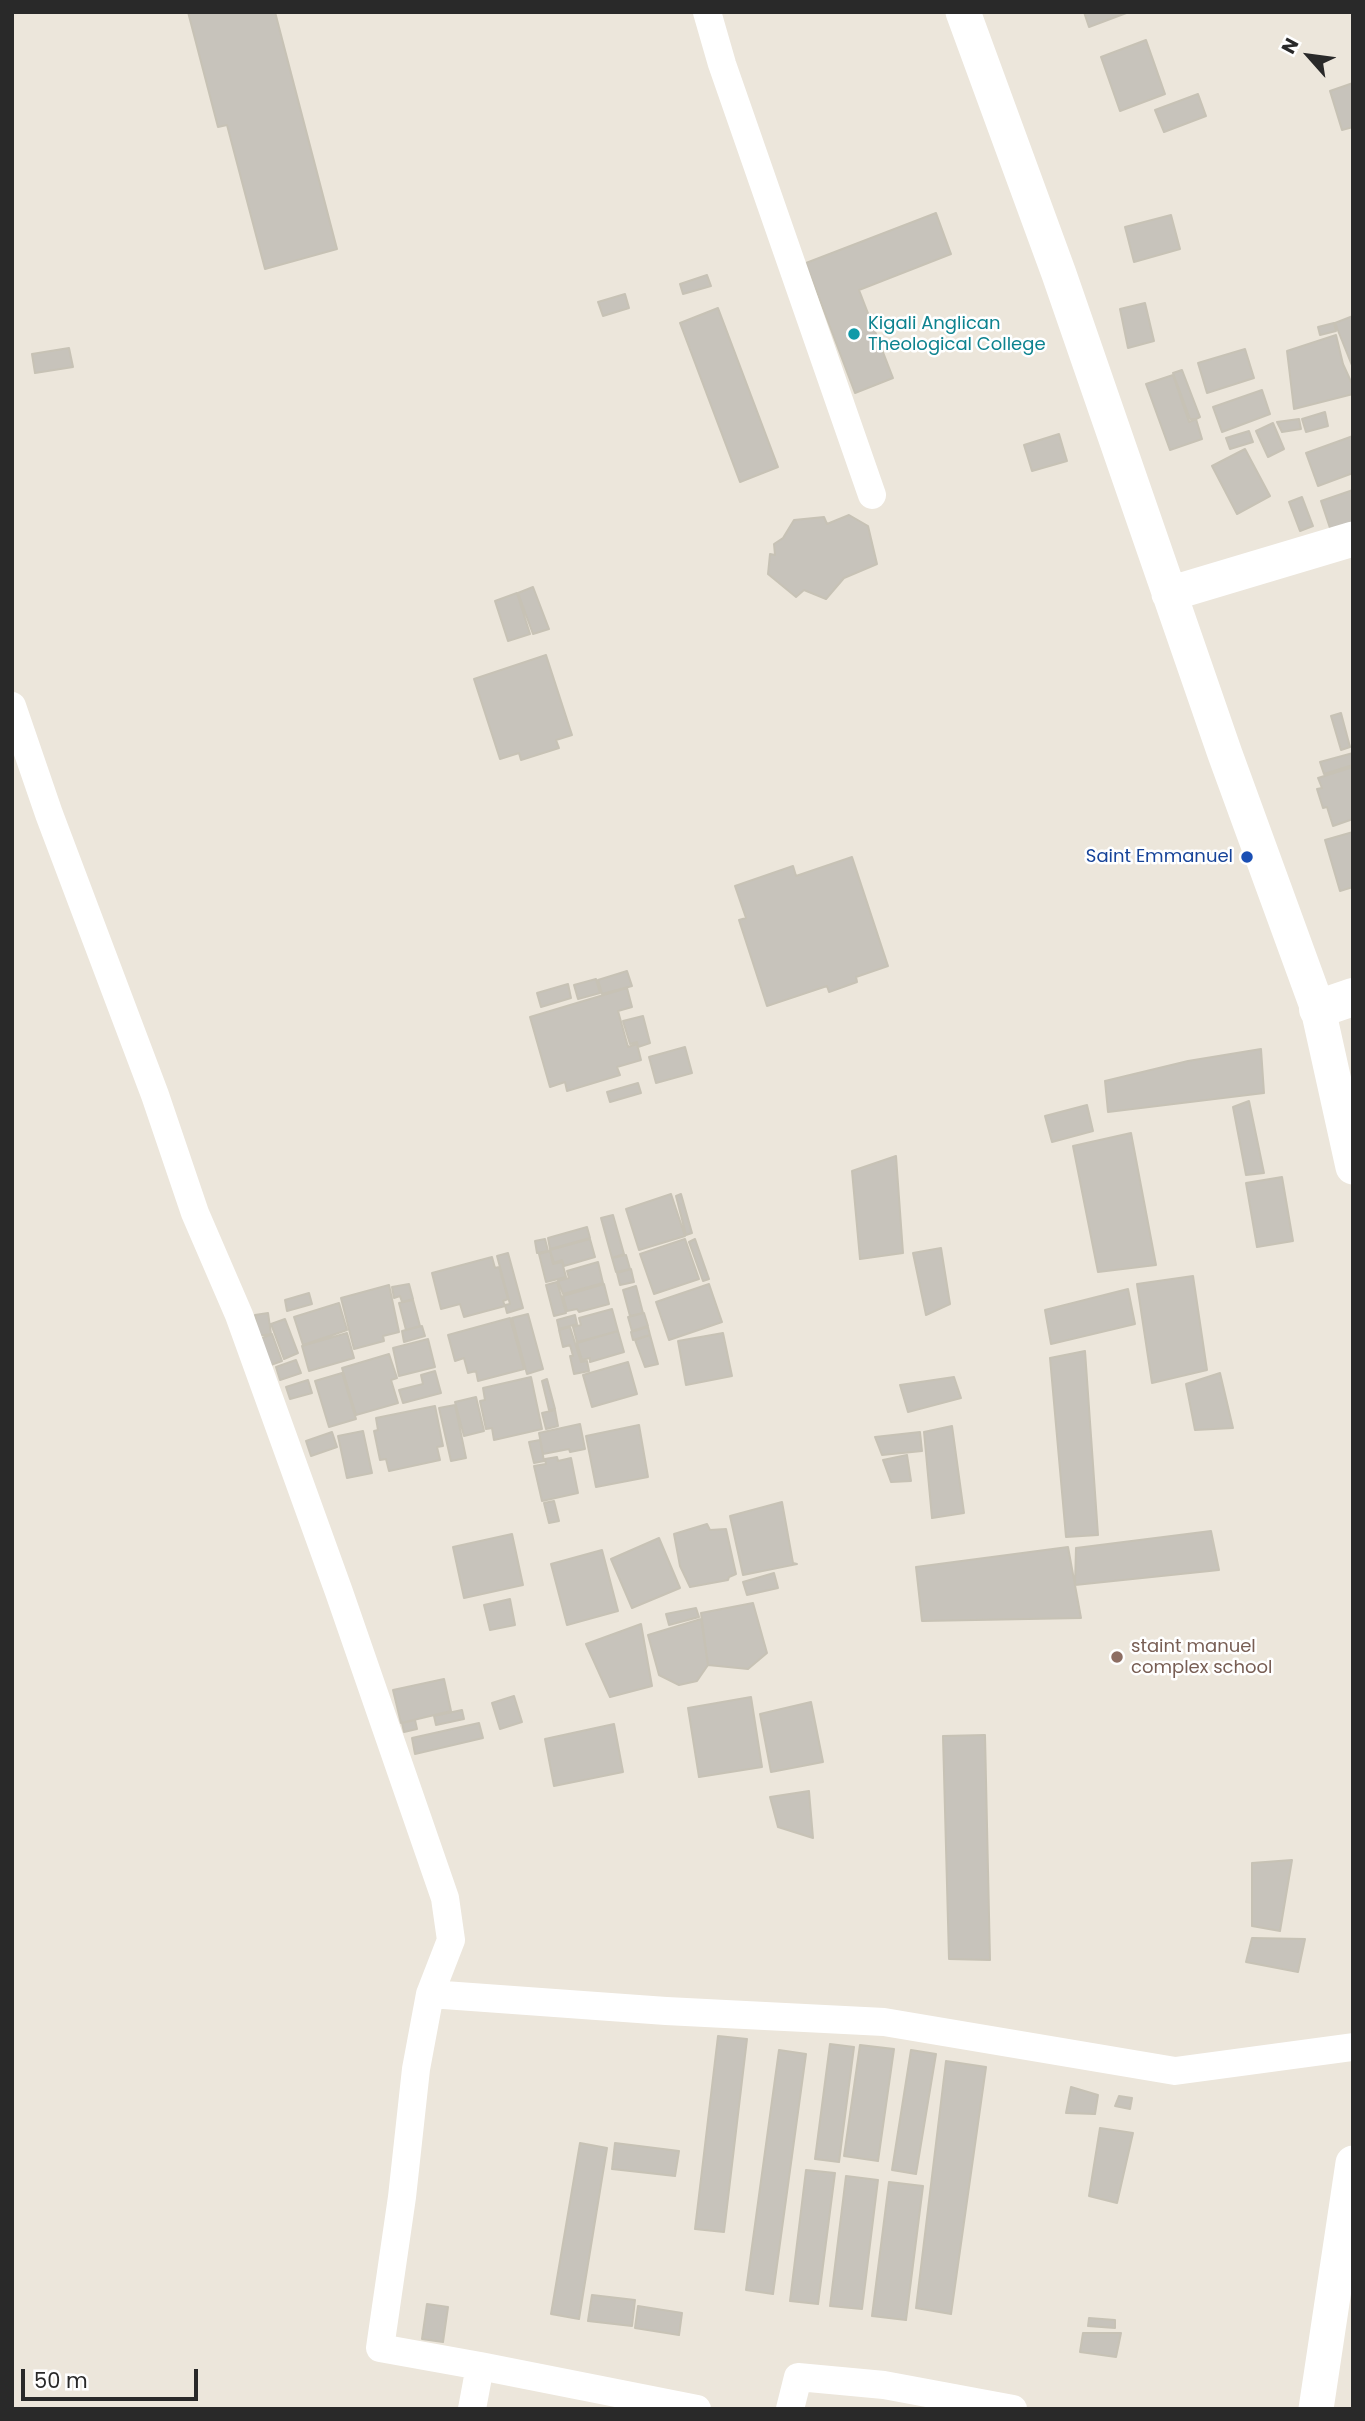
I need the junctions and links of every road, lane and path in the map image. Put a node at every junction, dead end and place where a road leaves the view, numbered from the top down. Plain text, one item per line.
1 (707, 12) edge
2 (963, 12) edge
3 (872, 495) dead end
4 (1353, 539) edge
5 (1170, 594) junction
6 (12, 706) edge
7 (1336, 1003) edge
8 (1353, 1167) edge
9 (430, 1994) junction
10 (1353, 2047) edge
11 (1353, 2163) edge
12 (480, 2366) junction
13 (471, 2409) edge
14 (697, 2409) edge
15 (789, 2409) edge
16 (1013, 2409) edge
17 (1316, 2409) edge

1 - 3 street
2 - 5 street
4 - 5 street
5 - 7 street
6 - 9 street
7 - 8 street
9 - 10 street
9 - 12 street
11 - 17 street
12 - 13 street
12 - 14 street
15 - 16 street

